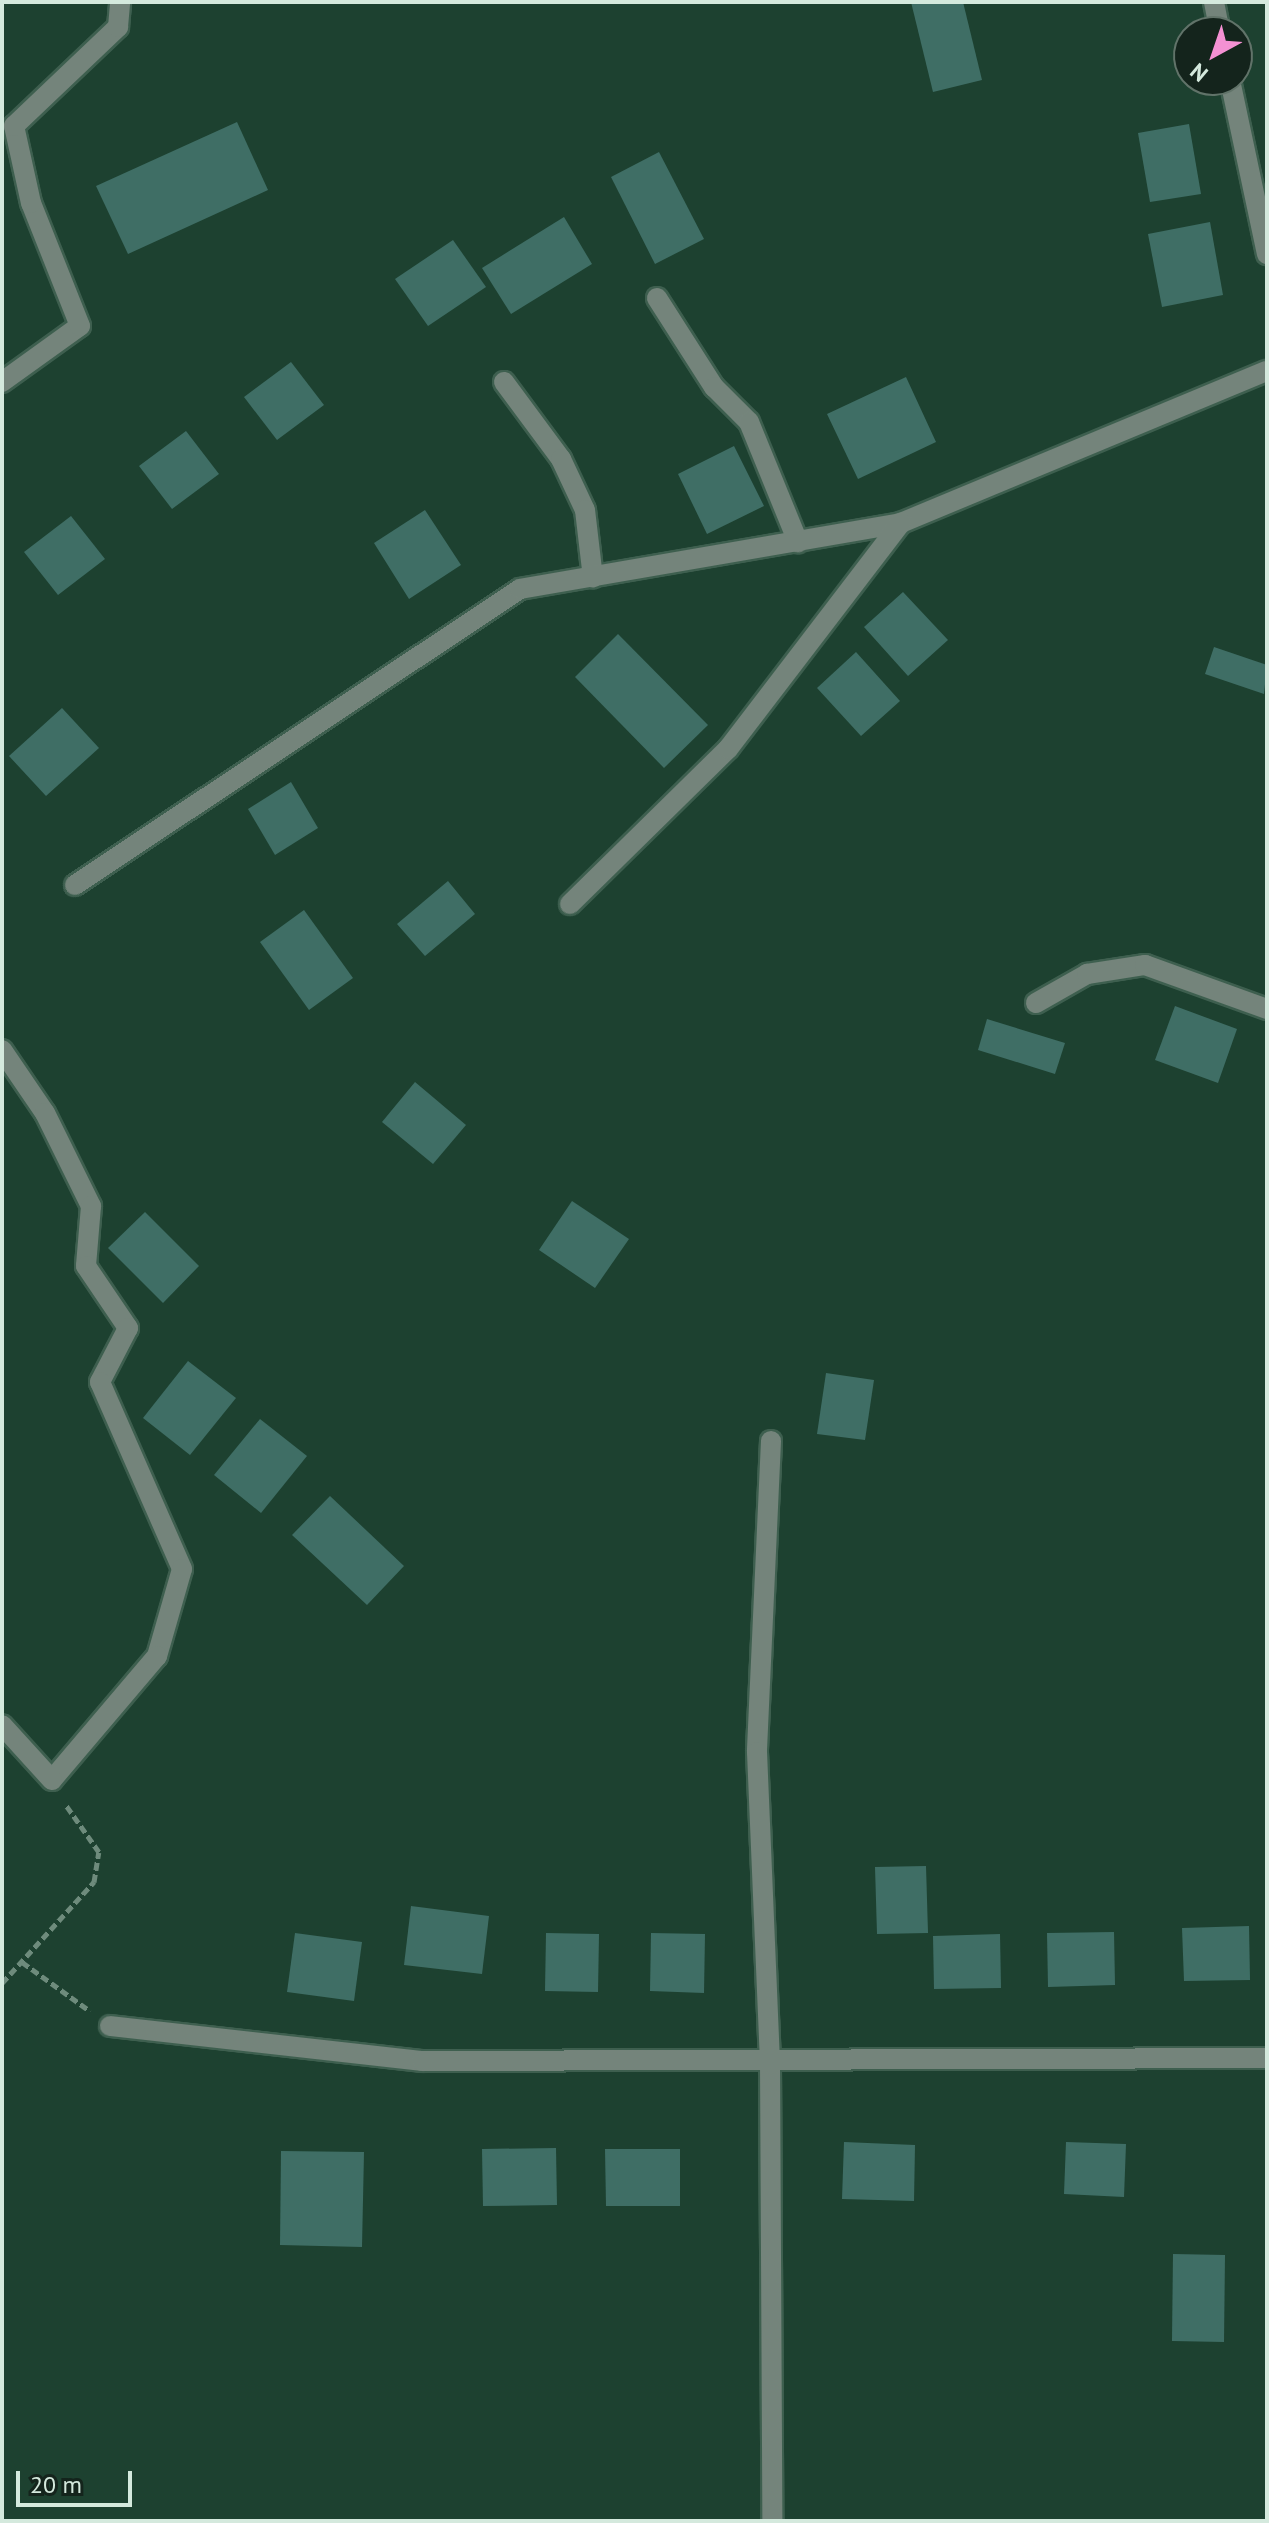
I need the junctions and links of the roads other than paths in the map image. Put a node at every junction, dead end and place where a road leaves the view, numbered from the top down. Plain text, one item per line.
1 (120, 2) edge
2 (1233, 96) edge
3 (10, 142) edge
4 (1267, 254) edge
5 (657, 298) dead end
6 (1267, 371) edge
7 (2, 382) edge
8 (504, 382) dead end
9 (901, 523) junction
10 (798, 542) junction
11 (593, 578) junction
12 (75, 885) dead end
13 (570, 904) dead end
14 (1036, 1003) dead end
15 (1267, 1009) edge
16 (2, 1050) edge
17 (771, 1441) dead end
18 (2, 1725) edge
19 (110, 2026) road end
20 (1267, 2058) edge
21 (770, 2064) junction
22 (772, 2521) edge

1 - 3 street
2 - 4 street
3 - 7 street
5 - 10 street
6 - 9 street
8 - 11 street
9 - 10 street
9 - 13 street
10 - 11 street
11 - 12 street
14 - 15 street
16 - 18 street
17 - 21 street
19 - 21 street
20 - 21 street
21 - 22 street

